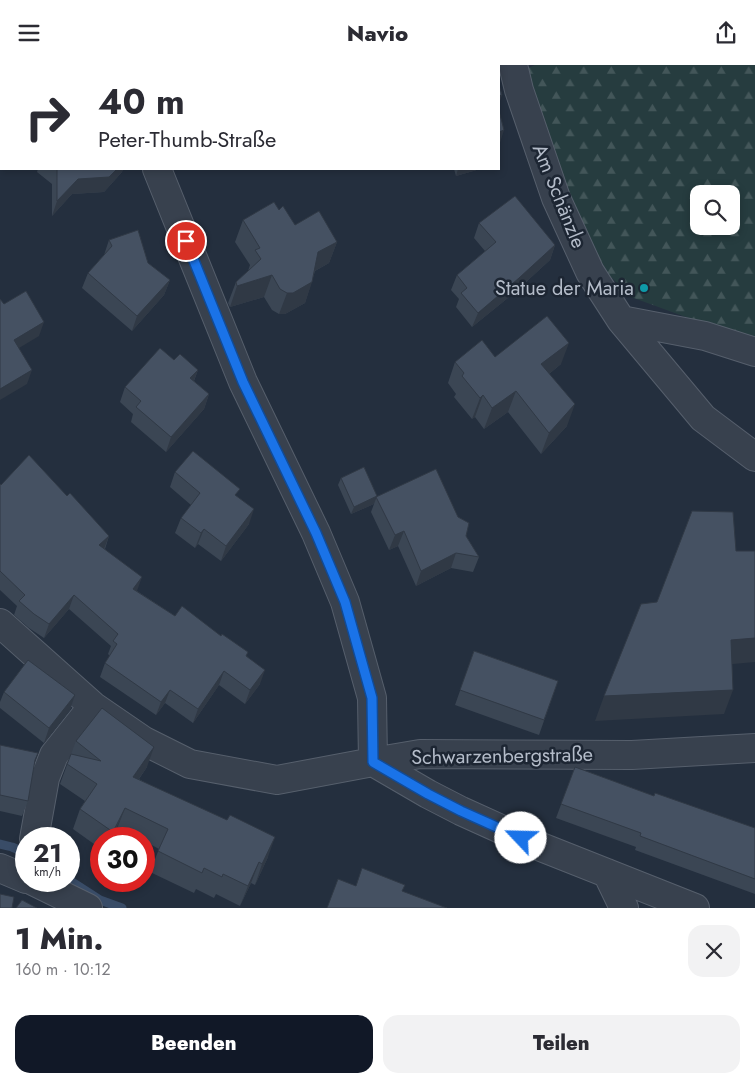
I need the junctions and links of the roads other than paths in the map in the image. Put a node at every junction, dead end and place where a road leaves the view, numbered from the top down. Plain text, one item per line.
1 (513, 65) edge
2 (157, 170) edge
3 (621, 320) junction
4 (755, 352) edge
5 (755, 457) edge
6 (0, 623) edge
7 (93, 706) junction
8 (755, 748) edge
9 (373, 762) junction
10 (36, 827) edge
11 (0, 868) edge
12 (606, 873) junction
13 (15, 874) edge
14 (55, 892) edge
15 (88, 908) edge
16 (624, 908) edge
17 (695, 908) edge

1 - 3 street, Am Schänzle
2 - 9 street
3 - 4 street
3 - 5 street
6 - 7 street, Schwarzenbergstraße
7 - 9 street, Schwarzenbergstraße
7 - 10 street
8 - 9 street, Schwarzenbergstraße
9 - 12 street
11 - 13 street
12 - 16 street
12 - 17 street
14 - 15 street

